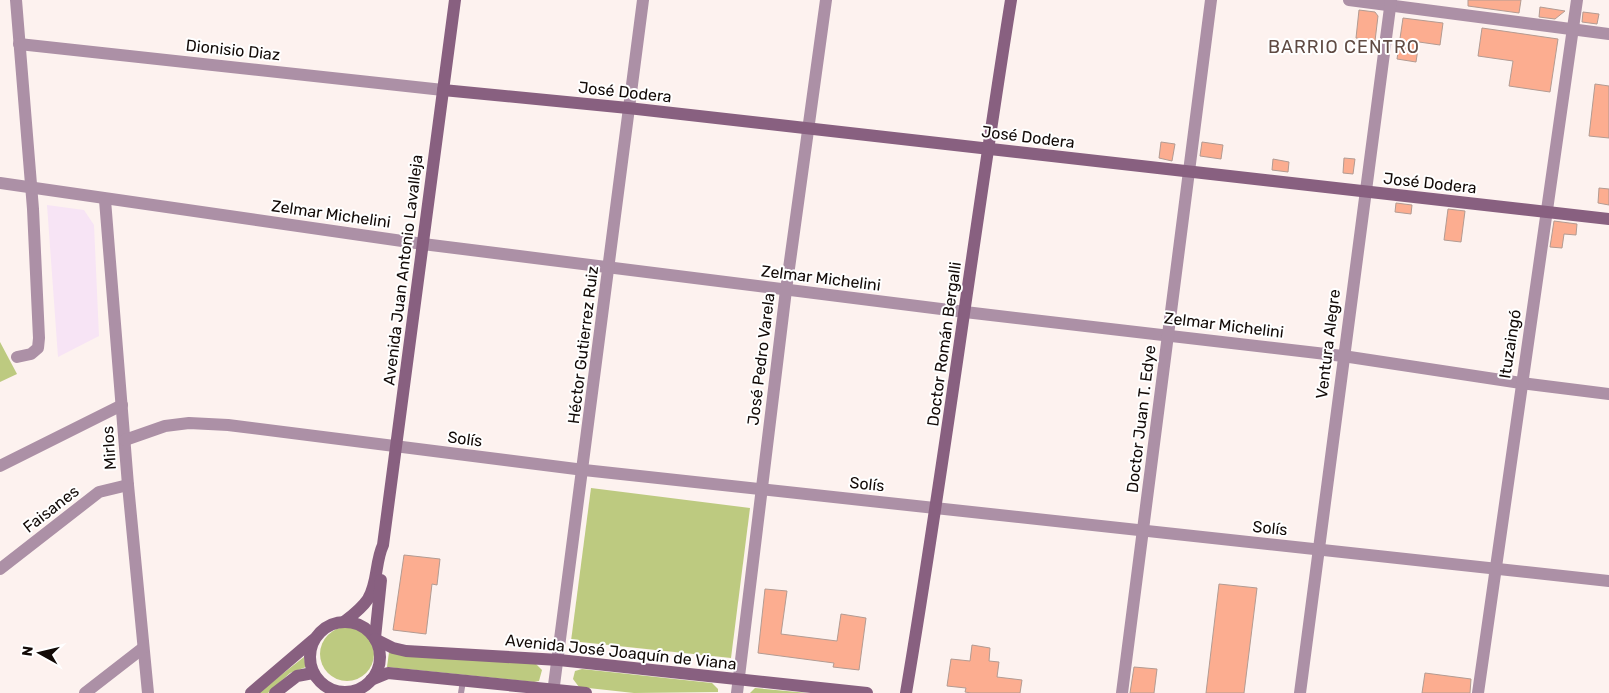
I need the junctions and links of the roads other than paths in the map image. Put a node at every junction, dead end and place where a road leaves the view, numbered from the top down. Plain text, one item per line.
1 (16, 0) edge
2 (455, 0) edge
3 (643, 0) edge
4 (826, 0) edge
5 (1011, 0) edge
6 (1211, 0) edge
7 (1349, 0) edge
8 (1577, 0) edge
9 (1391, 2) edge
10 (1572, 29) junction
11 (1609, 34) edge
12 (19, 44) junction
13 (443, 90) junction
14 (628, 108) junction
15 (809, 128) junction
16 (988, 148) junction
17 (1187, 172) junction
18 (0, 183) edge
19 (31, 186) junction
20 (1364, 193) junction
21 (105, 200) junction
22 (1547, 212) junction
23 (1609, 219) edge
24 (423, 244) junction
25 (608, 267) junction
26 (786, 290) junction
27 (965, 312) junction
28 (1168, 335) junction
29 (1343, 356) junction
30 (17, 357) dead end
31 (1520, 383) junction
32 (1609, 394) edge
33 (122, 405) junction
34 (125, 440) junction
35 (397, 447) junction
36 (0, 466) edge
37 (584, 470) junction
38 (128, 485) junction
39 (761, 489) junction
40 (936, 507) junction
41 (1144, 530) junction
42 (383, 545) junction
43 (1318, 550) junction
44 (1496, 568) junction
45 (0, 569) edge
46 (1609, 580) edge
47 (345, 621) junction
48 (315, 638) junction
49 (375, 638) junction
50 (144, 648) junction
51 (559, 660) junction
52 (313, 673) junction
53 (367, 686) edge
54 (462, 687) edge
55 (737, 687) edge
56 (554, 691) edge
57 (340, 692) edge
58 (85, 693) edge
59 (148, 693) edge
60 (251, 693) edge
61 (275, 693) edge
62 (586, 693) edge
63 (867, 693) edge
64 (906, 693) edge
65 (1122, 693) edge
66 (1300, 693) edge
67 (1478, 693) edge

1 - 12 street
2 - 13 street, Avenida Juan Antonio Lavalleja
3 - 14 street, Héctor Gutierrez Ruiz
4 - 15 street, José Pedro Varela
5 - 16 street, Doctor Román Bergalli
6 - 17 street, Doctor Juan T. Edye
7 - 9 street
8 - 10 street, Ituzaingó
9 - 10 street
9 - 20 street, Ventura Alegre
10 - 11 street
10 - 22 street, Ituzaingó
12 - 13 street, Dionisio Diaz
12 - 19 street
13 - 14 street, José Dodera
13 - 24 street, Avenida Juan Antonio Lavalleja
14 - 15 street, José Dodera
14 - 25 street, Héctor Gutierrez Ruiz
15 - 16 street, José Dodera
15 - 26 street, José Pedro Varela
16 - 17 street, José Dodera
16 - 27 street, Doctor Román Bergalli
17 - 20 street, José Dodera
17 - 28 street, Doctor Juan T. Edye
18 - 19 street, Zelmar Michelini
19 - 21 street, Zelmar Michelini
19 - 30 street
20 - 22 street, José Dodera
20 - 29 street, Ventura Alegre
21 - 24 street, Zelmar Michelini
21 - 33 street, Mirlos
22 - 23 street, José Dodera
22 - 31 street, Ituzaingó
24 - 25 street, Zelmar Michelini
24 - 35 street, Avenida Juan Antonio Lavalleja
25 - 26 street, Zelmar Michelini
25 - 37 street, Héctor Gutierrez Ruiz
26 - 27 street, Zelmar Michelini
26 - 39 street, José Pedro Varela
27 - 28 street, Zelmar Michelini
27 - 40 street, Doctor Román Bergalli
28 - 29 street, Zelmar Michelini
28 - 41 street, Doctor Juan T. Edye
29 - 31 street, Zelmar Michelini
29 - 43 street, Ventura Alegre
31 - 32 street, Zelmar Michelini
31 - 44 street, Ituzaingó
33 - 34 street, Mirlos
33 - 36 street
34 - 35 street, Solís
34 - 38 street, Mirlos
35 - 37 street, Solís
35 - 42 street, Avenida Juan Antonio Lavalleja
37 - 39 street, Solís
37 - 51 street, Héctor Gutierrez Ruiz
38 - 45 street, Faisanes
38 - 50 street, Mirlos
39 - 40 street, Solís
39 - 55 street, José Pedro Varela
40 - 41 street, Solís
40 - 64 street, Doctor Román Bergalli
41 - 43 street, Solís
41 - 65 street, Doctor Juan T. Edye
42 - 47 street, Avenida Juan Antonio Lavalleja
42 - 49 street, Avenida Juan Antonio Lavalleja
43 - 44 street, Solís
43 - 66 street, Ventura Alegre
44 - 46 street, Solís
44 - 67 street, Ituzaingó
47 - 48 street
47 - 49 street
48 - 52 street
48 - 60 street
49 - 51 street, Avenida José Joaquín de Viana
49 - 53 street
50 - 58 street
50 - 59 street, Mirlos
51 - 55 street, Avenida José Joaquín de Viana
51 - 56 street, Héctor Gutierrez Ruiz
52 - 57 street
52 - 61 street
53 - 54 street
53 - 57 street
54 - 56 street
55 - 63 street, Avenida José Joaquín de Viana
56 - 62 street

